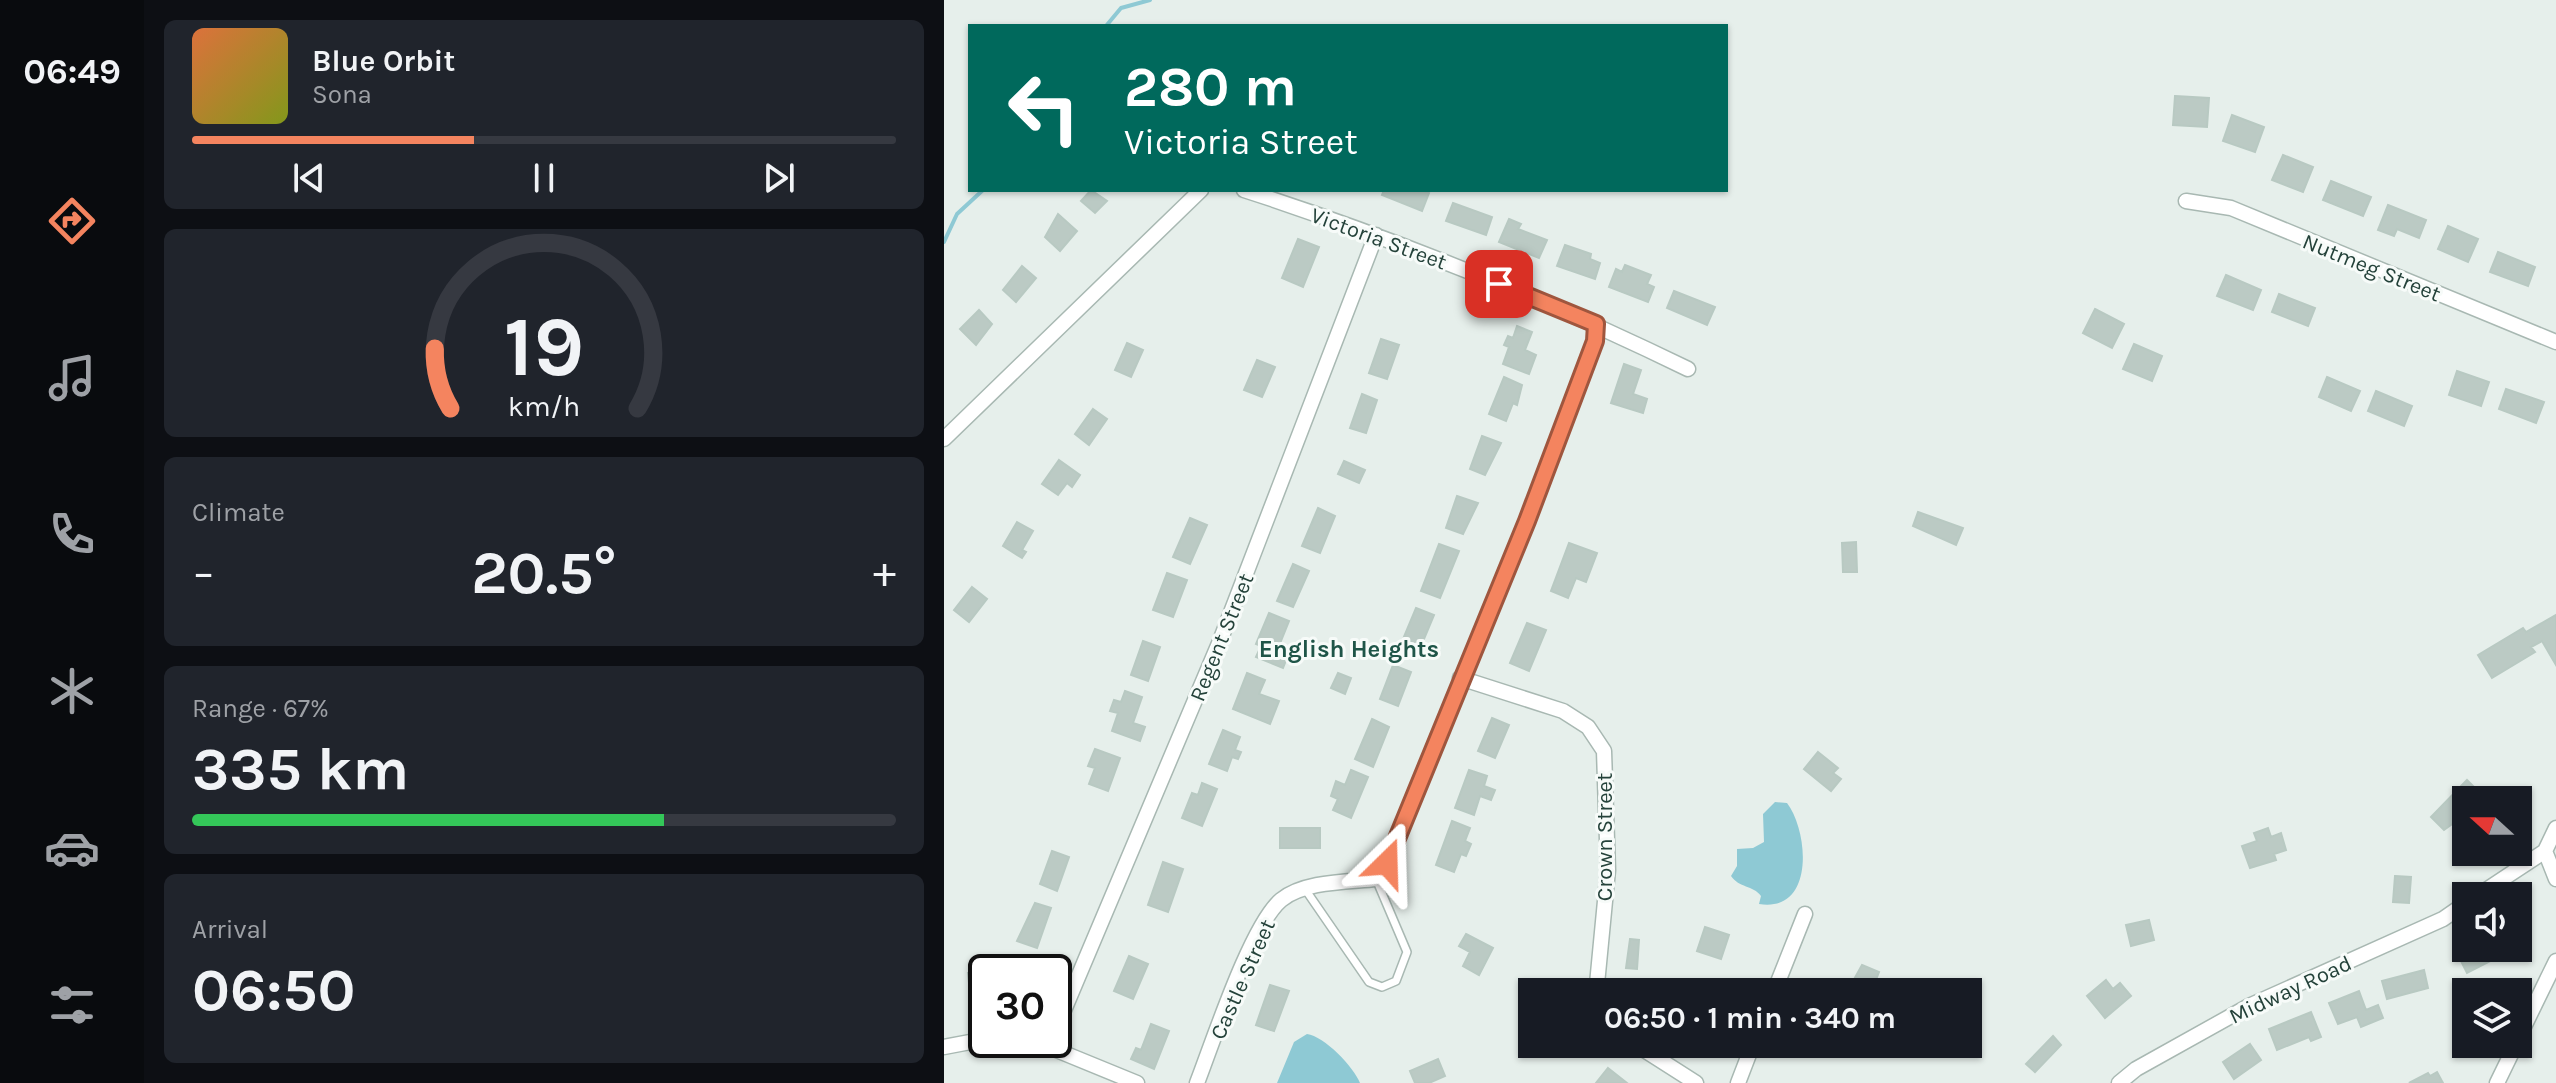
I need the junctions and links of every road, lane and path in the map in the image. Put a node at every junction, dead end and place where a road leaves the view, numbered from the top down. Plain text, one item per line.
1 (1199, 192) edge
2 (1250, 192) edge
3 (2186, 201) dead end
4 (1376, 235) junction
5 (1596, 324) junction
6 (2556, 342) edge
7 (1688, 369) dead end
8 (944, 439) edge
9 (1460, 678) junction
10 (2556, 828) edge
11 (2545, 851) junction
12 (1376, 879) junction
13 (2556, 879) edge
14 (2498, 882) edge
15 (1305, 889) junction
16 (2452, 913) edge
17 (1805, 914) dead end
18 (2556, 961) edge
19 (1598, 978) edge
20 (1780, 978) edge
21 (1072, 990) edge
22 (2532, 1010) edge
23 (968, 1042) edge
24 (944, 1047) edge
25 (1072, 1050) edge
26 (1657, 1058) edge
27 (1748, 1058) edge
28 (2509, 1058) edge
29 (1137, 1083) edge
30 (1197, 1083) edge
31 (1696, 1083) edge
32 (1738, 1083) edge
33 (2119, 1083) edge
34 (2497, 1083) edge

1 - 8 street
2 - 4 street, Victoria Street
3 - 6 street, Nutmeg Street
4 - 5 street, Victoria Street
4 - 21 street, Regent Street
5 - 7 street, Victoria Street
5 - 9 street
9 - 12 street
9 - 19 street, Crown Street
10 - 11 street
11 - 13 street
11 - 14 street
12 - 15 street, Castle Street
12 - 15 lane
15 - 30 street, Castle Street
16 - 33 street, Midway Road
17 - 20 street
18 - 22 street
23 - 24 street
25 - 29 street
26 - 31 street
27 - 32 street
28 - 34 street

